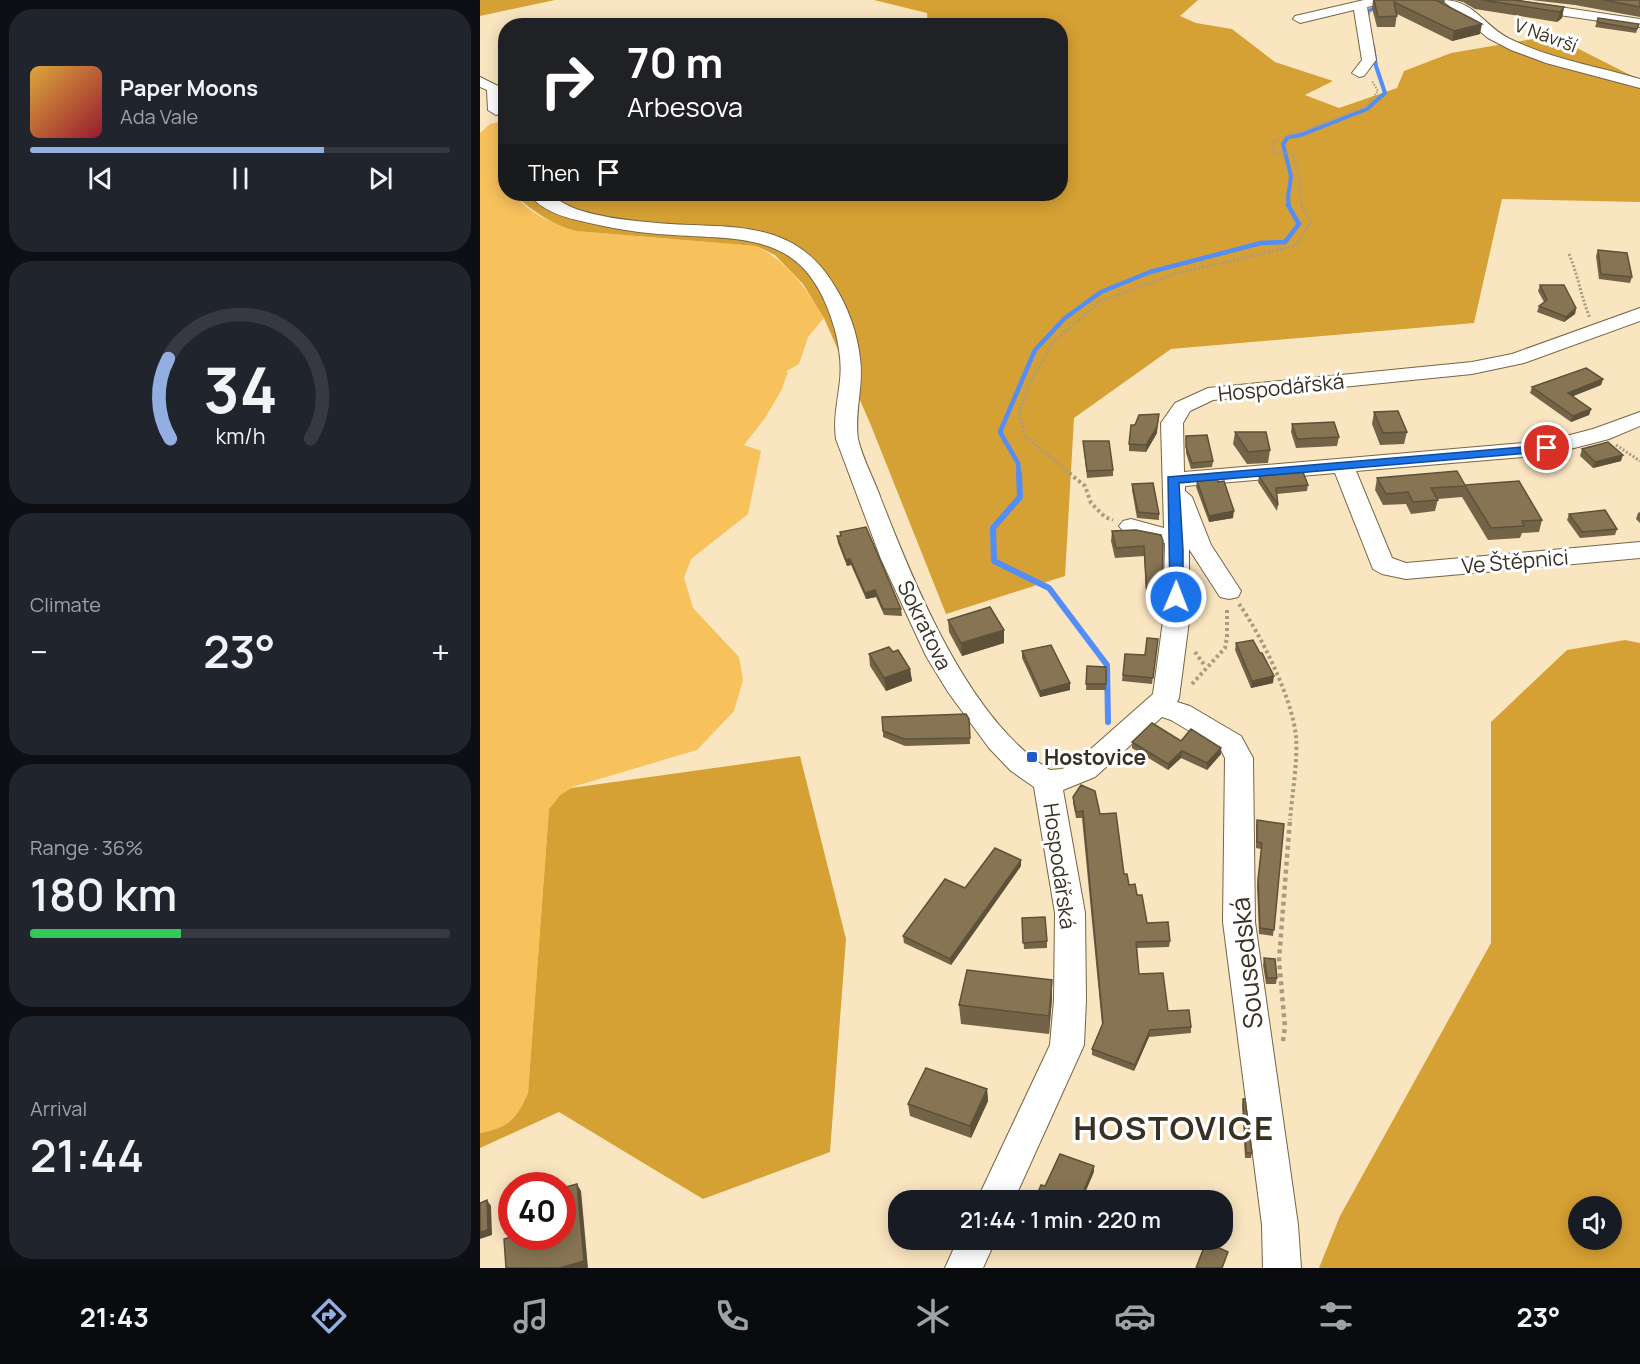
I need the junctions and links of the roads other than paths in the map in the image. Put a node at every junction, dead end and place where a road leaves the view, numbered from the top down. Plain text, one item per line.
1 (1381, 0) edge
2 (1449, 0) edge
3 (1486, 0) edge
4 (1360, 5) junction
5 (1300, 19) dead end
6 (1640, 23) edge
7 (1359, 73) dead end
8 (480, 81) edge
9 (1640, 84) edge
10 (498, 102) edge
11 (498, 113) edge
12 (480, 121) edge
13 (547, 201) edge
14 (1640, 314) edge
15 (1640, 418) edge
16 (1343, 466) junction
17 (1173, 482) junction
18 (1131, 526) road end
19 (1176, 537) junction
20 (1640, 550) edge
21 (1229, 591) road end
22 (1168, 710) junction
23 (1047, 781) junction
24 (1001, 1190) edge
25 (972, 1250) edge
26 (964, 1268) edge
27 (1282, 1268) edge

1 - 4 street
2 - 9 street, V Návrší
3 - 6 street
4 - 5 street
4 - 7 street
8 - 10 street
11 - 12 street
13 - 23 street, Sokratova
14 - 17 street, Hospodářská
15 - 16 street
16 - 17 street
16 - 20 street, Ve Štěpnici
17 - 19 street, Hospodářská
17 - 21 street
18 - 19 street
19 - 22 street, Hospodářská
22 - 23 street, Hospodářská
22 - 27 street, Sousedská
23 - 24 street, Hospodářská
25 - 26 street

